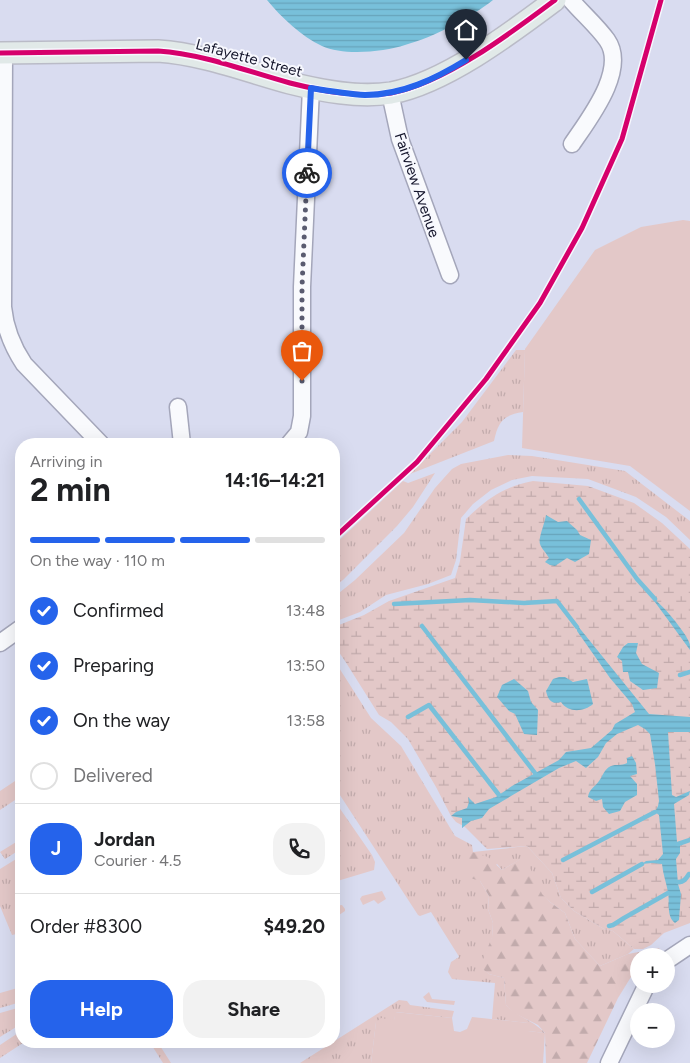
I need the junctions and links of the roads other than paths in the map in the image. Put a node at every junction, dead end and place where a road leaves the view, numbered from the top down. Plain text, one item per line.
1 (555, 0) edge
2 (571, 0) edge
3 (2, 53) edge
4 (311, 88) junction
5 (390, 93) junction
6 (572, 144) dead end
7 (450, 275) dead end
8 (178, 407) dead end
9 (95, 438) edge
10 (181, 438) edge
11 (294, 438) edge
12 (15, 632) edge
13 (0, 643) edge
14 (690, 945) edge
15 (677, 960) edge
16 (643, 993) edge
17 (609, 1063) edge

1 - 5 main road, Lafayette Street
2 - 6 street
3 - 4 main road, Lafayette Street
3 - 9 street
4 - 5 main road, Lafayette Street
4 - 11 street
5 - 7 street, Fairview Avenue
8 - 10 street
12 - 13 street
14 - 15 street
16 - 17 street

